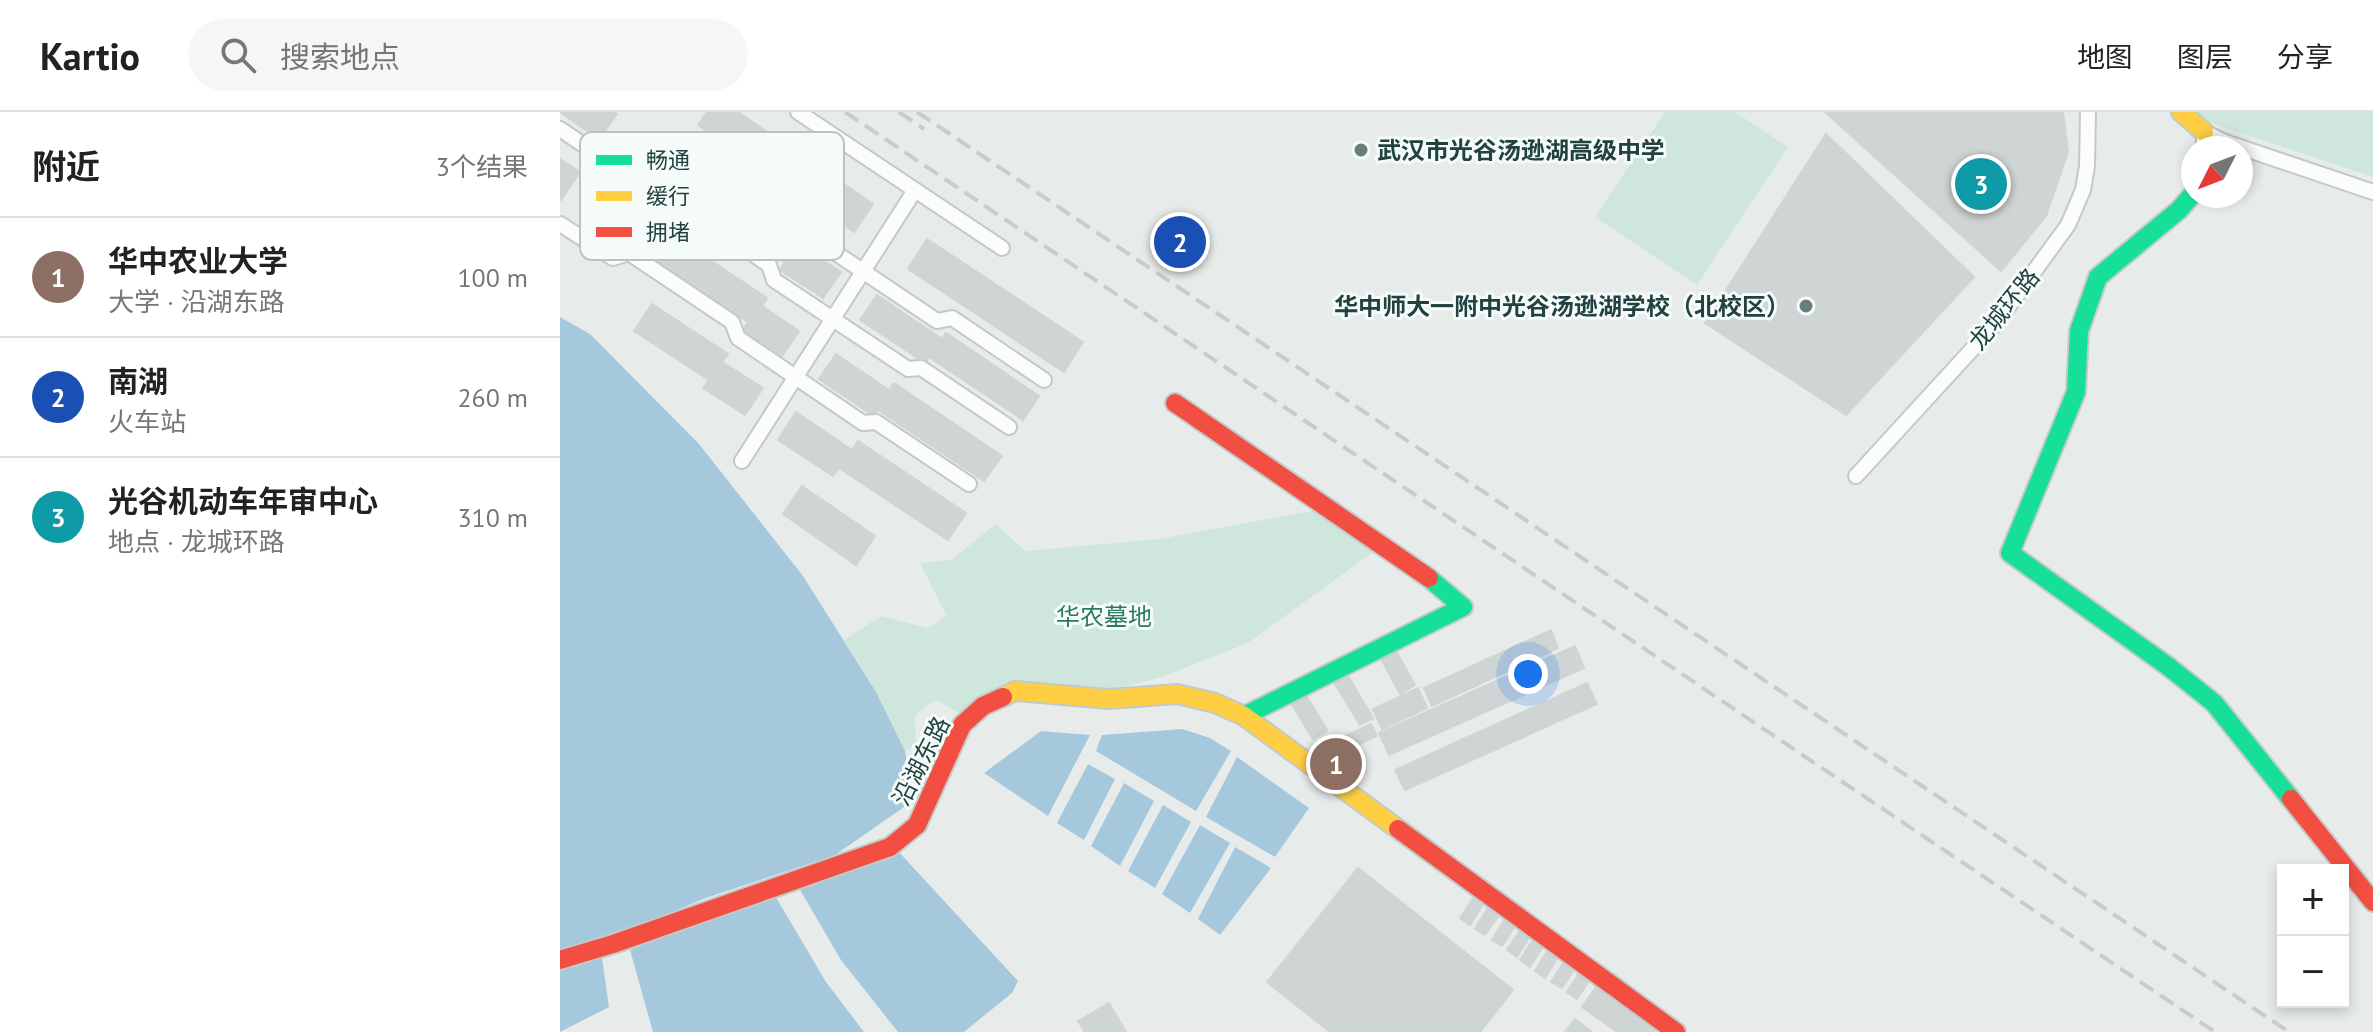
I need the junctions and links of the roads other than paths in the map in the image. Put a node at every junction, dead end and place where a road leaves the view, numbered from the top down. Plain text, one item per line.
1 (798, 112) edge
2 (2088, 112) edge
3 (2181, 112) edge
4 (560, 129) edge
5 (828, 132) edge
6 (2201, 136) edge
7 (580, 143) edge
8 (844, 143) edge
9 (2253, 151) edge
10 (915, 190) junction
11 (2373, 192) edge
12 (2181, 208) edge
13 (560, 224) edge
14 (580, 237) edge
15 (1002, 248) dead end
16 (844, 259) edge
17 (639, 260) edge
18 (762, 260) edge
19 (863, 272) junction
20 (833, 319) junction
21 (796, 377) junction
22 (1044, 380) dead end
23 (1175, 403) dead end
24 (1009, 427) dead end
25 (742, 461) dead end
26 (1856, 476) dead end
27 (969, 484) dead end
28 (1244, 716) junction
29 (2373, 902) edge
30 (560, 960) edge
31 (1676, 1032) edge

1 - 5 street
2 - 26 street, 龙城环路
3 - 6 street
4 - 7 street
8 - 10 street
9 - 11 street
10 - 15 street
10 - 19 street
12 - 29 street
13 - 14 street
16 - 19 street
17 - 21 street
18 - 20 street
19 - 20 street
19 - 22 street
20 - 21 street
20 - 24 street
21 - 25 street
21 - 27 street
23 - 28 street
28 - 30 street, 沿湖东路
28 - 31 street, 沿湖东路

